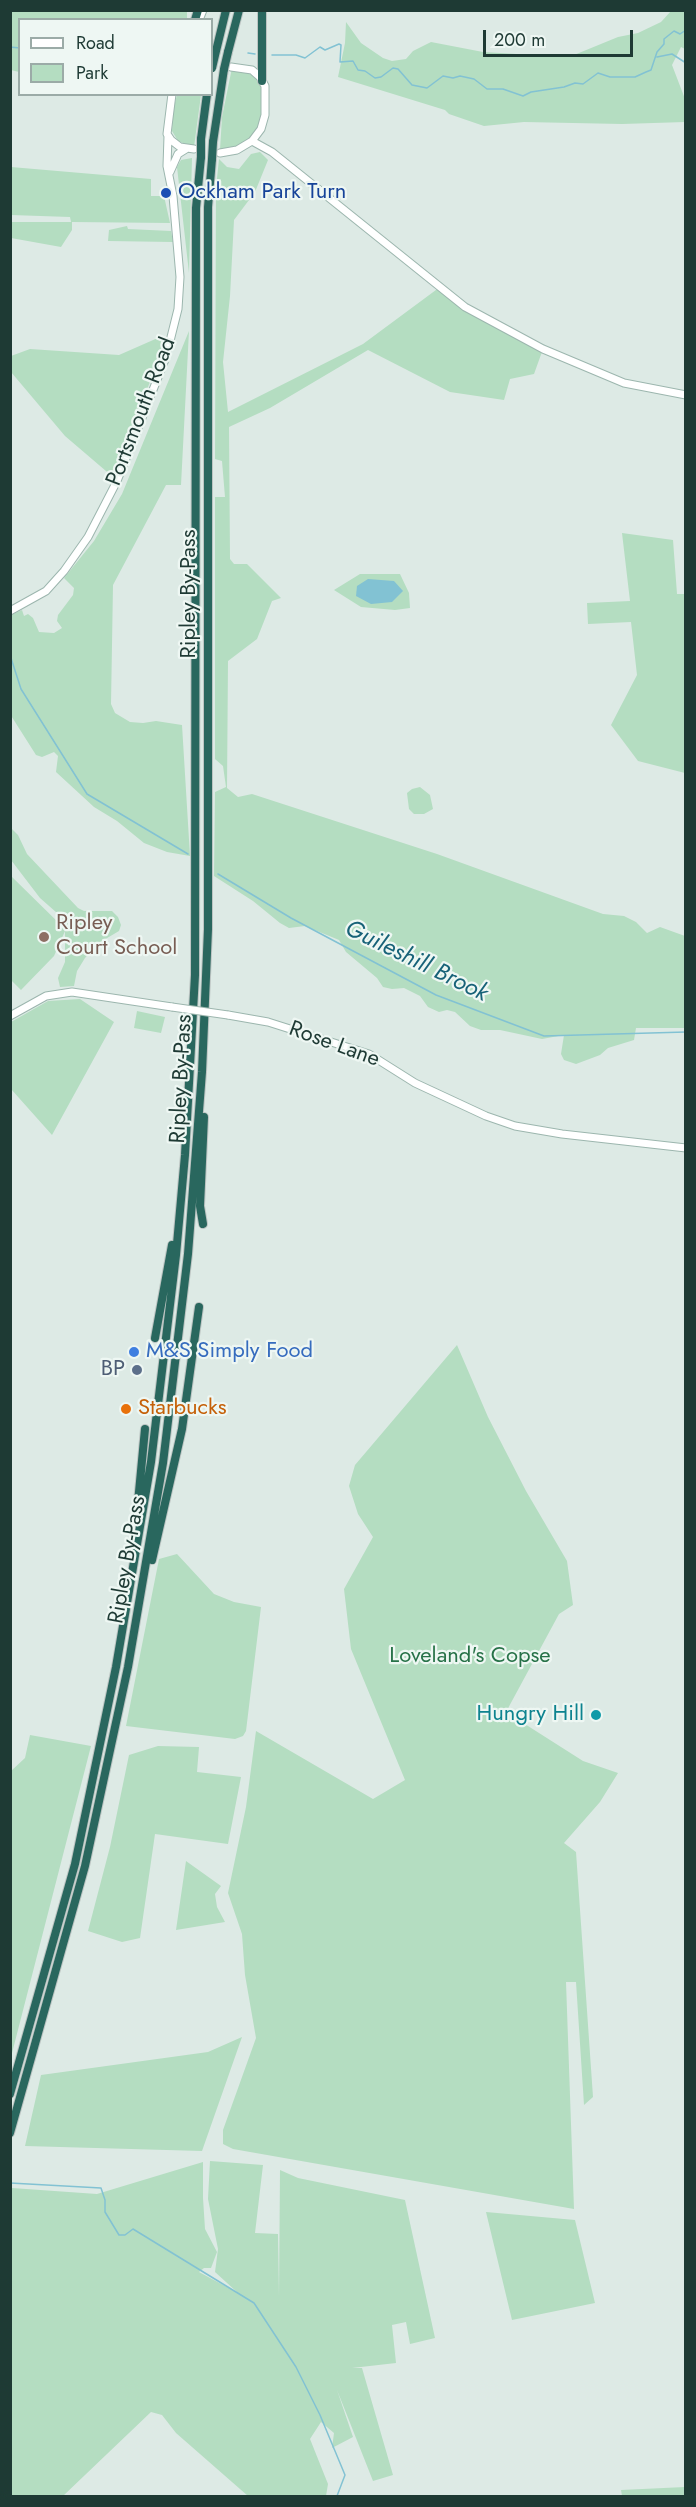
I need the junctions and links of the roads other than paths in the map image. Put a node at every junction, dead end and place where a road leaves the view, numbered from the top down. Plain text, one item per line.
1 (226, 10) edge
2 (239, 10) edge
3 (262, 10) edge
4 (213, 64) edge
5 (228, 68) junction
6 (262, 81) junction
7 (172, 96) edge
8 (207, 96) edge
9 (261, 129) junction
10 (168, 136) junction
11 (252, 141) junction
12 (272, 152) junction
13 (220, 153) dead end
14 (170, 172) junction
15 (686, 395) edge
16 (10, 611) edge
17 (10, 1016) edge
18 (202, 1072) junction
19 (686, 1148) edge
20 (185, 1155) junction
21 (203, 1224) dead end
22 (199, 1307) dead end
23 (154, 1338) dead end
24 (145, 1429) dead end
25 (123, 1630) junction
26 (134, 1634) junction
27 (10, 2094) edge
28 (10, 2133) edge

1 - 4 highway, bridge
2 - 5 highway, Ripley By-Pass, bridge
3 - 6 highway
5 - 6 main road
5 - 18 highway, Ripley By-Pass, bridge
6 - 9 main road
7 - 10 main road, Portsmouth Road
8 - 20 highway, Ripley By-Pass, bridge
9 - 11 main road
9 - 12 main road
10 - 14 main road, Portsmouth Road
10 - 14 main road
11 - 12 main road
11 - 13 main road
12 - 15 main road
14 - 16 main road, Portsmouth Road
17 - 19 main road, Rose Lane, bridge
18 - 21 highway
18 - 26 highway, Ripley By-Pass
20 - 23 highway
20 - 25 highway, Ripley By-Pass
22 - 26 highway
24 - 25 highway
25 - 27 highway, Ripley By-Pass
26 - 28 highway, Ripley By-Pass

